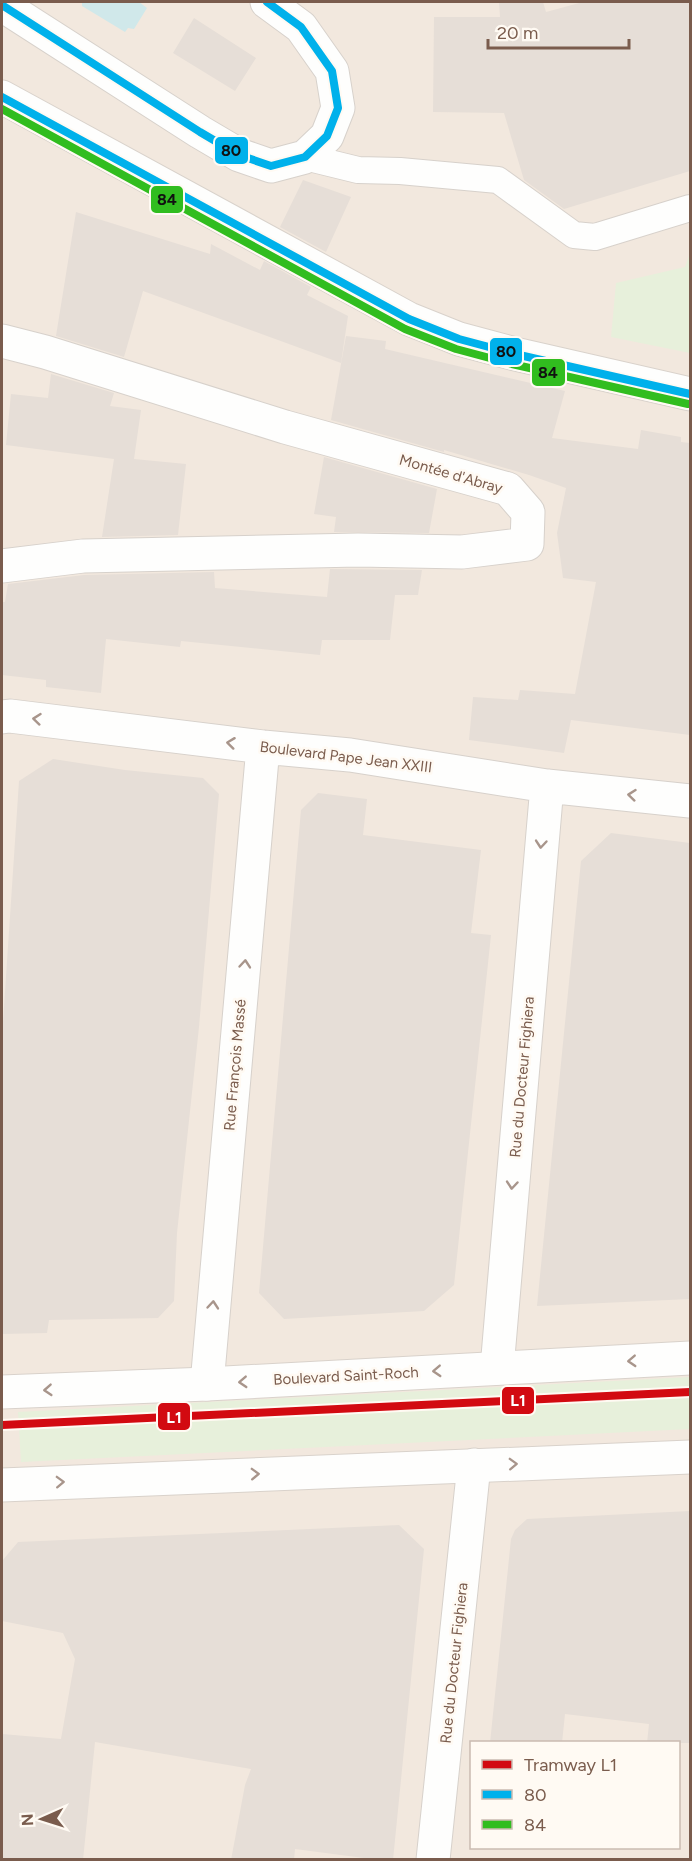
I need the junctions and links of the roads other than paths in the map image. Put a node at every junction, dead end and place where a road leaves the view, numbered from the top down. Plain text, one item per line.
1 (267, 2) edge
2 (2, 5) edge
3 (2, 97) edge
4 (305, 158) junction
5 (690, 208) edge
6 (2, 341) edge
7 (690, 394) edge
8 (2, 566) edge
9 (2, 717) edge
10 (263, 747) junction
11 (547, 786) junction
12 (690, 801) edge
13 (690, 1358) edge
14 (497, 1368) junction
15 (207, 1384) junction
16 (2, 1392) edge
17 (690, 1457) edge
18 (474, 1465) junction
19 (2, 1485) edge
20 (433, 1860) edge

1 - 4 street
2 - 4 street
3 - 7 street
4 - 5 lane
6 - 8 street, Montée d'Abray
10 -> 9 street, Boulevard Pape Jean XXIII
10 - 11 street, Boulevard Pape Jean XXIII
15 -> 10 street, Rue François Massé
12 -> 11 street, Boulevard Pape Jean XXIII
11 -> 14 street, Rue du Docteur Fighiera
13 -> 14 street, Boulevard Saint-Roch
14 -> 15 street, Boulevard Saint-Roch
15 -> 16 street, Boulevard Saint-Roch
18 -> 17 street
19 -> 18 street
18 - 20 street, Rue du Docteur Fighiera

